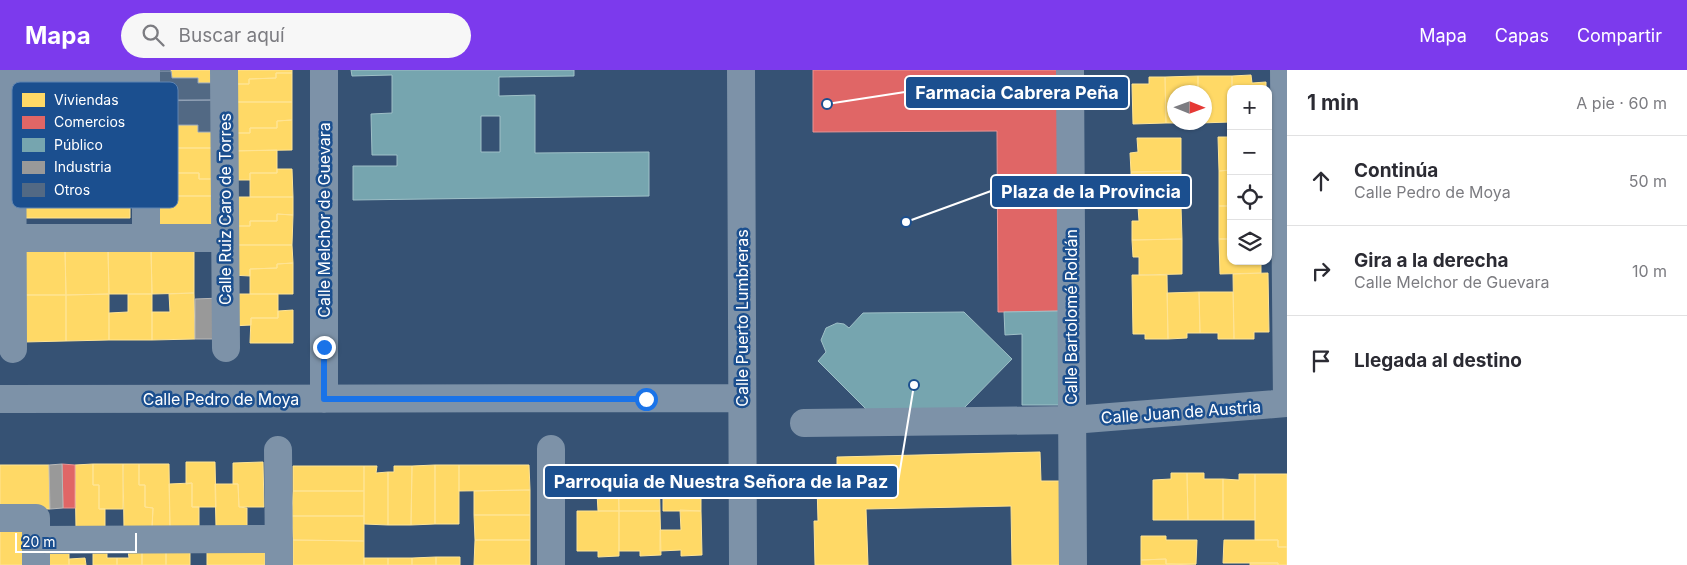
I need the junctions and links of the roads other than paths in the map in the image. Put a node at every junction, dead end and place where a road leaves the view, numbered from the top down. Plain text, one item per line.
1 (224, 70) edge
2 (324, 70) edge
3 (741, 70) edge
4 (1070, 70) edge
5 (1284, 70) edge
6 (146, 76) edge
7 (83, 82) edge
8 (9, 89) edge
9 (12, 159) joint
10 (6, 190) edge
11 (146, 208) edge
12 (12, 238) junction
13 (146, 238) junction
14 (224, 238) junction
15 (6, 270) edge
16 (226, 348) dead end
17 (13, 349) dead end
18 (742, 398) junction
19 (0, 399) edge
20 (324, 399) junction
21 (1287, 404) edge
22 (1072, 420) junction
23 (804, 423) dead end
24 (551, 448) dead end
25 (278, 450) dead end
26 (0, 518) edge
27 (279, 552) edge
28 (36, 553) edge
29 (551, 565) edge
30 (743, 565) edge
31 (1073, 565) edge

1 - 14 street, Calle Ruiz Caro de Torres
2 - 20 street, Calle Melchor de Guevara
3 - 18 street, Calle Puerto Lumbreras
4 - 22 street, Calle Bartolomé Roldán
5 - 21 street
6 - 7 street
8 - 9 street
9 - 10 street
10 - 12 street
11 - 13 street
12 - 13 street
12 - 15 street
13 - 14 street
14 - 16 street, Calle Ruiz Caro de Torres
15 - 17 street
18 - 20 street, Calle Pedro de Moya
18 - 30 street, Calle Puerto Lumbreras
19 - 20 street, Calle Pedro de Moya
21 - 22 street, Calle Juan de Austria
22 - 23 street, Calle Juan de Austria
22 - 31 street, Calle Bartolomé Roldán
24 - 29 street
25 - 27 street
26 - 28 street
27 - 28 street

